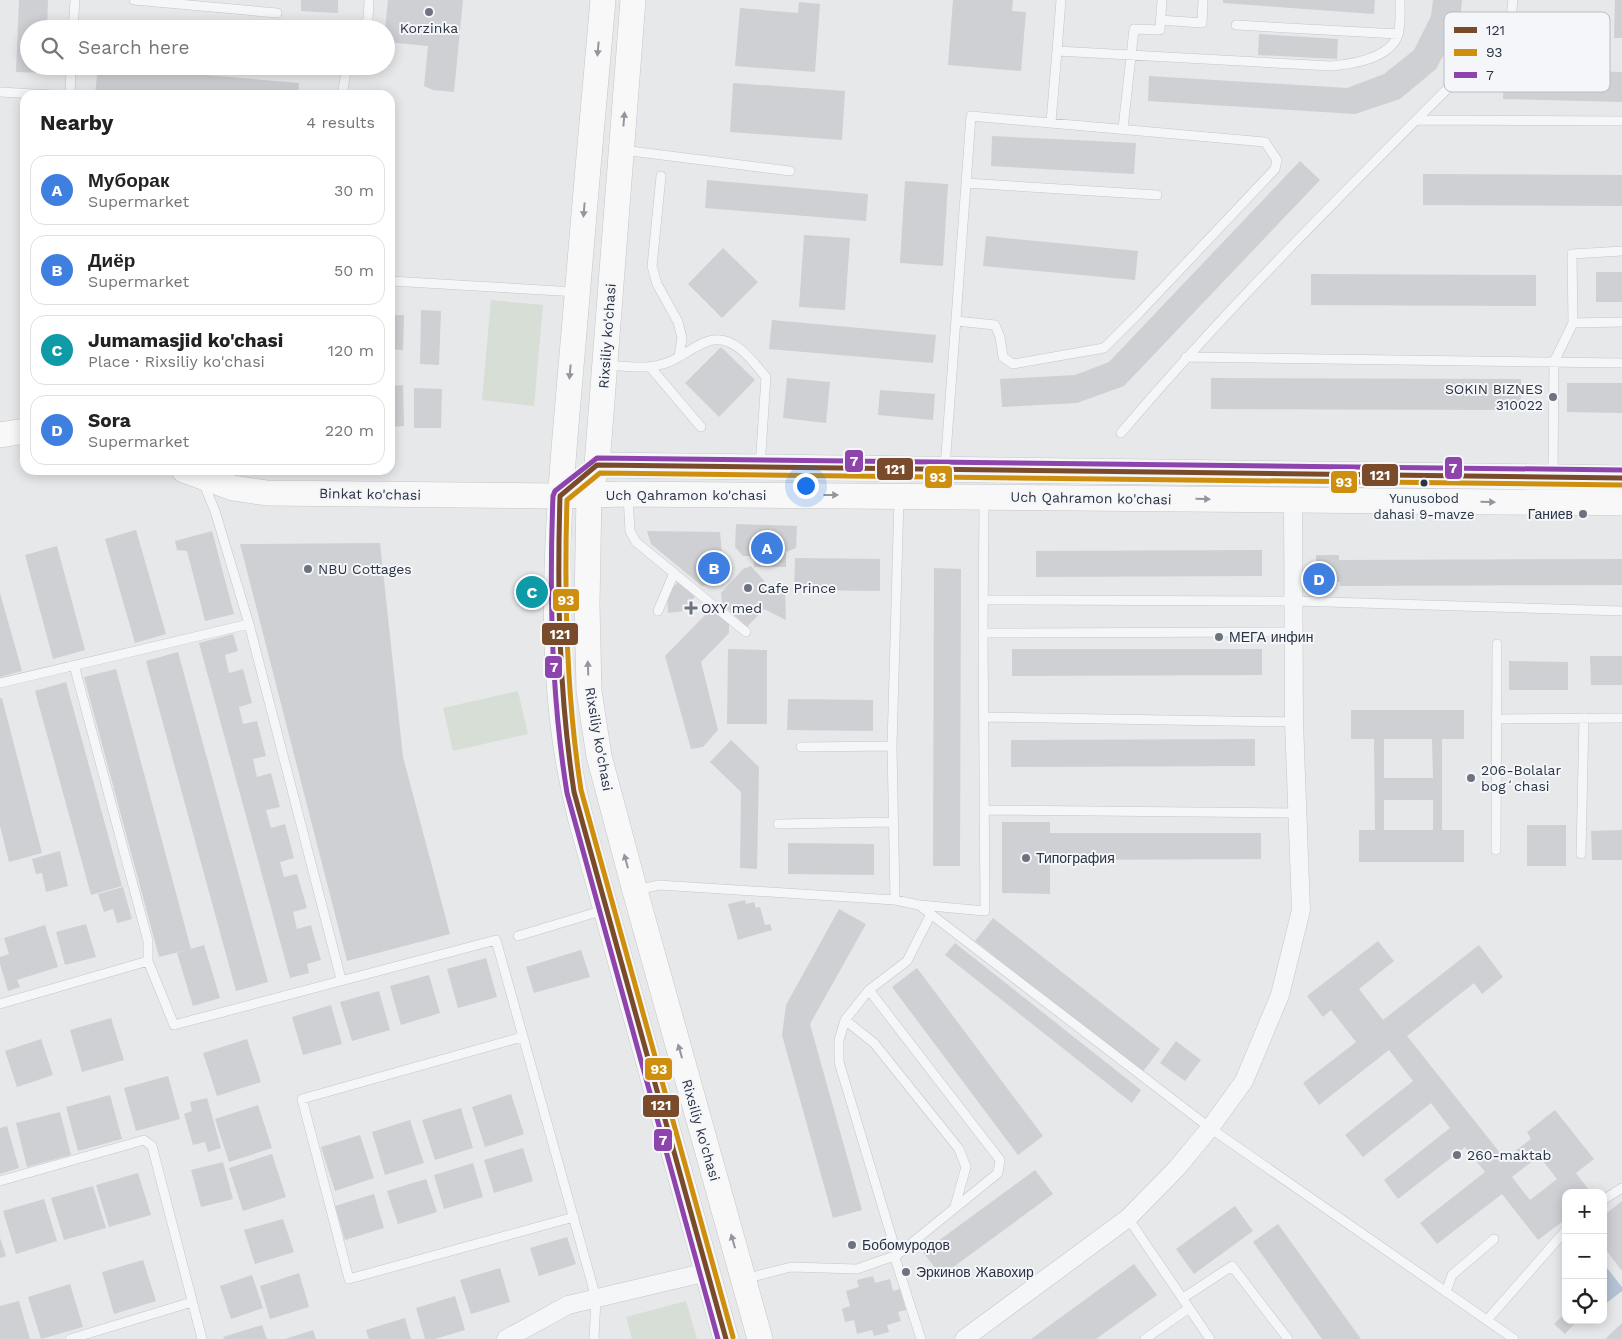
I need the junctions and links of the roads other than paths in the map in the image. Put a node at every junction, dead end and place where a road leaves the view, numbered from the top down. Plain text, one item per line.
1 (75, 0) edge
2 (134, 0) edge
3 (369, 0) edge
4 (602, 0) edge
5 (633, 0) edge
6 (1061, 0) edge
7 (1162, 0) edge
8 (1203, 0) edge
9 (1400, 0) edge
10 (277, 13) dead end
11 (74, 20) edge
12 (367, 20) edge
13 (1160, 20) junction
14 (1236, 25) dead end
15 (1398, 34) junction
16 (1057, 51) junction
17 (1130, 56) junction
18 (71, 75) edge
19 (345, 75) edge
20 (70, 90) edge
21 (343, 90) edge
22 (0, 92) edge
23 (1445, 92) edge
24 (20, 93) edge
25 (1417, 120) junction
26 (1622, 121) edge
27 (1051, 122) junction
28 (1123, 128) junction
29 (621, 150) junction
30 (790, 171) dead end
31 (661, 176) dead end
32 (966, 184) junction
33 (1157, 195) dead end
34 (581, 246) junction
35 (614, 248) junction
36 (1622, 251) edge
37 (395, 281) edge
38 (577, 292) junction
39 (956, 322) junction
40 (1622, 322) edge
41 (1573, 323) junction
42 (679, 357) junction
43 (1186, 357) junction
44 (1554, 362) junction
45 (1622, 363) edge
46 (605, 364) junction
47 (651, 368) junction
48 (701, 427) dead end
49 (20, 432) edge
50 (1121, 433) dead end
51 (0, 435) edge
52 (597, 465) junction
53 (760, 467) junction
54 (945, 470) junction
55 (1080, 471) junction
56 (193, 475) edge
57 (197, 475) edge
58 (1554, 477) junction
59 (1622, 478) edge
60 (628, 494) junction
61 (590, 495) junction
62 (560, 496) junction
63 (899, 496) junction
64 (984, 497) junction
65 (1079, 498) junction
66 (1293, 500) junction
67 (1622, 503) edge
68 (674, 573) junction
69 (983, 600) junction
70 (1294, 601) junction
71 (658, 610) dead end
72 (1622, 611) edge
73 (249, 624) junction
74 (746, 632) dead end
75 (983, 632) junction
76 (1294, 632) junction
77 (1497, 644) dead end
78 (74, 665) junction
79 (0, 683) edge
80 (984, 717) junction
81 (1584, 718) junction
82 (1622, 718) edge
83 (1496, 719) junction
84 (1294, 722) junction
85 (892, 746) junction
86 (801, 747) dead end
87 (985, 810) junction
88 (613, 811) junction
89 (1297, 813) junction
90 (581, 820) junction
91 (893, 822) junction
92 (778, 824) dead end
93 (1496, 850) dead end
94 (1581, 854) dead end
95 (635, 891) junction
96 (895, 900) junction
97 (920, 905) junction
98 (606, 909) junction
99 (931, 914) junction
100 (518, 936) dead end
101 (148, 961) junction
102 (341, 979) junction
103 (869, 990) junction
104 (0, 1004) edge
105 (845, 1020) junction
106 (522, 1037) junction
107 (1210, 1128) junction
108 (0, 1181) edge
109 (1622, 1188) edge
110 (1607, 1197) edge
111 (955, 1206) junction
112 (574, 1217) junction
113 (1128, 1218) junction
114 (1562, 1234) edge
115 (1494, 1239) dead end
116 (897, 1255) junction
117 (707, 1272) junction
118 (743, 1280) junction
119 (1446, 1292) junction
120 (596, 1298) junction
121 (1182, 1298) junction
122 (192, 1302) junction
123 (1189, 1308) junction
124 (1487, 1320) junction
125 (970, 1337) edge
126 (509, 1338) edge
127 (70, 1339) edge
128 (202, 1339) edge
129 (594, 1339) edge
130 (726, 1339) edge
131 (760, 1339) edge
132 (921, 1339) edge
133 (1146, 1339) edge
134 (1210, 1339) edge
135 (1288, 1339) edge
136 (1514, 1339) edge

1 - 11 lane
2 - 10 lane
3 - 12 lane
4 -> 34 main road
29 -> 5 main road, Rixsiliy ko'chasi
6 - 16 lane
7 - 13 lane
8 - 13 lane
9 - 15 lane
13 - 17 lane
14 - 15 lane
15 - 17 lane
16 - 17 lane
16 - 27 lane
17 - 28 lane
18 - 20 lane
19 - 21 lane
22 - 24 lane
23 - 25 lane
25 - 26 lane
25 - 43 lane
27 - 28 lane
27 - 32 lane
28 - 39 lane
29 - 30 lane
29 - 35 main road, Rixsiliy ko'chasi
31 - 42 lane
32 - 33 lane
32 - 39 lane
34 - 35 main road
34 - 38 main road
35 - 46 main road, Rixsiliy ko'chasi
36 - 41 lane
37 - 38 lane
38 -> 62 main road
39 - 54 lane
40 - 41 lane
41 - 44 lane
42 - 47 lane
42 - 53 lane
43 - 44 lane
43 - 50 lane
44 - 45 lane
44 - 58 lane
46 - 47 lane
46 - 52 main road, Rixsiliy ko'chasi
47 - 48 lane
49 - 51 main road
52 - 53 main road, Uch Qahramon ko'chasi
52 - 61 main road, Rixsiliy ko'chasi
52 - 62 main road
53 - 54 main road, Uch Qahramon ko'chasi
54 - 55 main road, Uch Qahramon ko'chasi
55 - 58 main road, Uch Qahramon ko'chasi
55 - 65 main road
56 - 73 lane
57 - 62 main road, Binkat ko'chasi
58 - 59 main road, Uch Qahramon ko'chasi
60 - 61 main road, Uch Qahramon ko'chasi
60 -> 63 main road, Uch Qahramon ko'chasi
60 - 68 lane
61 - 62 main road, Uch Qahramon ko'chasi
88 -> 61 main road, Rixsiliy ko'chasi
62 - 90 main road
63 - 64 main road, Uch Qahramon ko'chasi
63 - 85 lane
64 - 65 main road, Uch Qahramon ko'chasi
64 - 69 lane
65 -> 66 main road, Uch Qahramon ko'chasi
66 -> 67 main road, Uch Qahramon ko'chasi
66 - 70 street
68 - 71 lane
68 - 74 lane
69 - 70 lane
69 - 75 lane
70 - 72 lane
70 - 76 street
73 - 78 lane
73 - 102 lane
75 - 76 lane
75 - 80 lane
76 - 84 street
77 - 83 lane
78 - 79 lane
78 - 101 lane
80 - 84 lane
80 - 87 lane
81 - 82 lane
81 - 83 lane
81 - 94 lane
83 - 93 lane
84 - 89 street
85 - 86 lane
85 - 91 lane
87 - 89 lane
87 - 97 lane
88 - 90 main road
95 -> 88 main road, Rixsiliy ko'chasi
89 - 107 street
90 - 98 main road
91 - 92 lane
91 - 96 lane
95 - 96 lane
118 -> 95 main road, Rixsiliy ko'chasi
96 - 97 lane
97 - 99 lane
98 - 100 lane
98 - 117 main road
99 - 103 lane
99 - 107 lane
101 - 102 lane
101 - 104 lane
102 - 106 lane
103 - 105 lane
103 - 111 lane
105 - 111 lane
105 - 116 lane
106 - 112 lane
106 - 112 lane
107 - 113 street
107 - 119 lane
108 - 122 lane
109 - 110 lane
111 - 116 lane
112 - 120 lane
113 - 121 lane
113 - 125 street
114 - 124 lane
115 - 119 lane
116 - 118 lane
116 - 132 lane
117 - 120 street
117 - 130 main road
118 - 131 main road, Rixsiliy ko'chasi
119 - 124 lane
120 - 126 street
120 - 129 lane
121 - 123 lane
121 - 135 lane
122 - 127 lane
122 - 128 lane
123 - 133 lane
123 - 134 lane
124 - 136 lane

